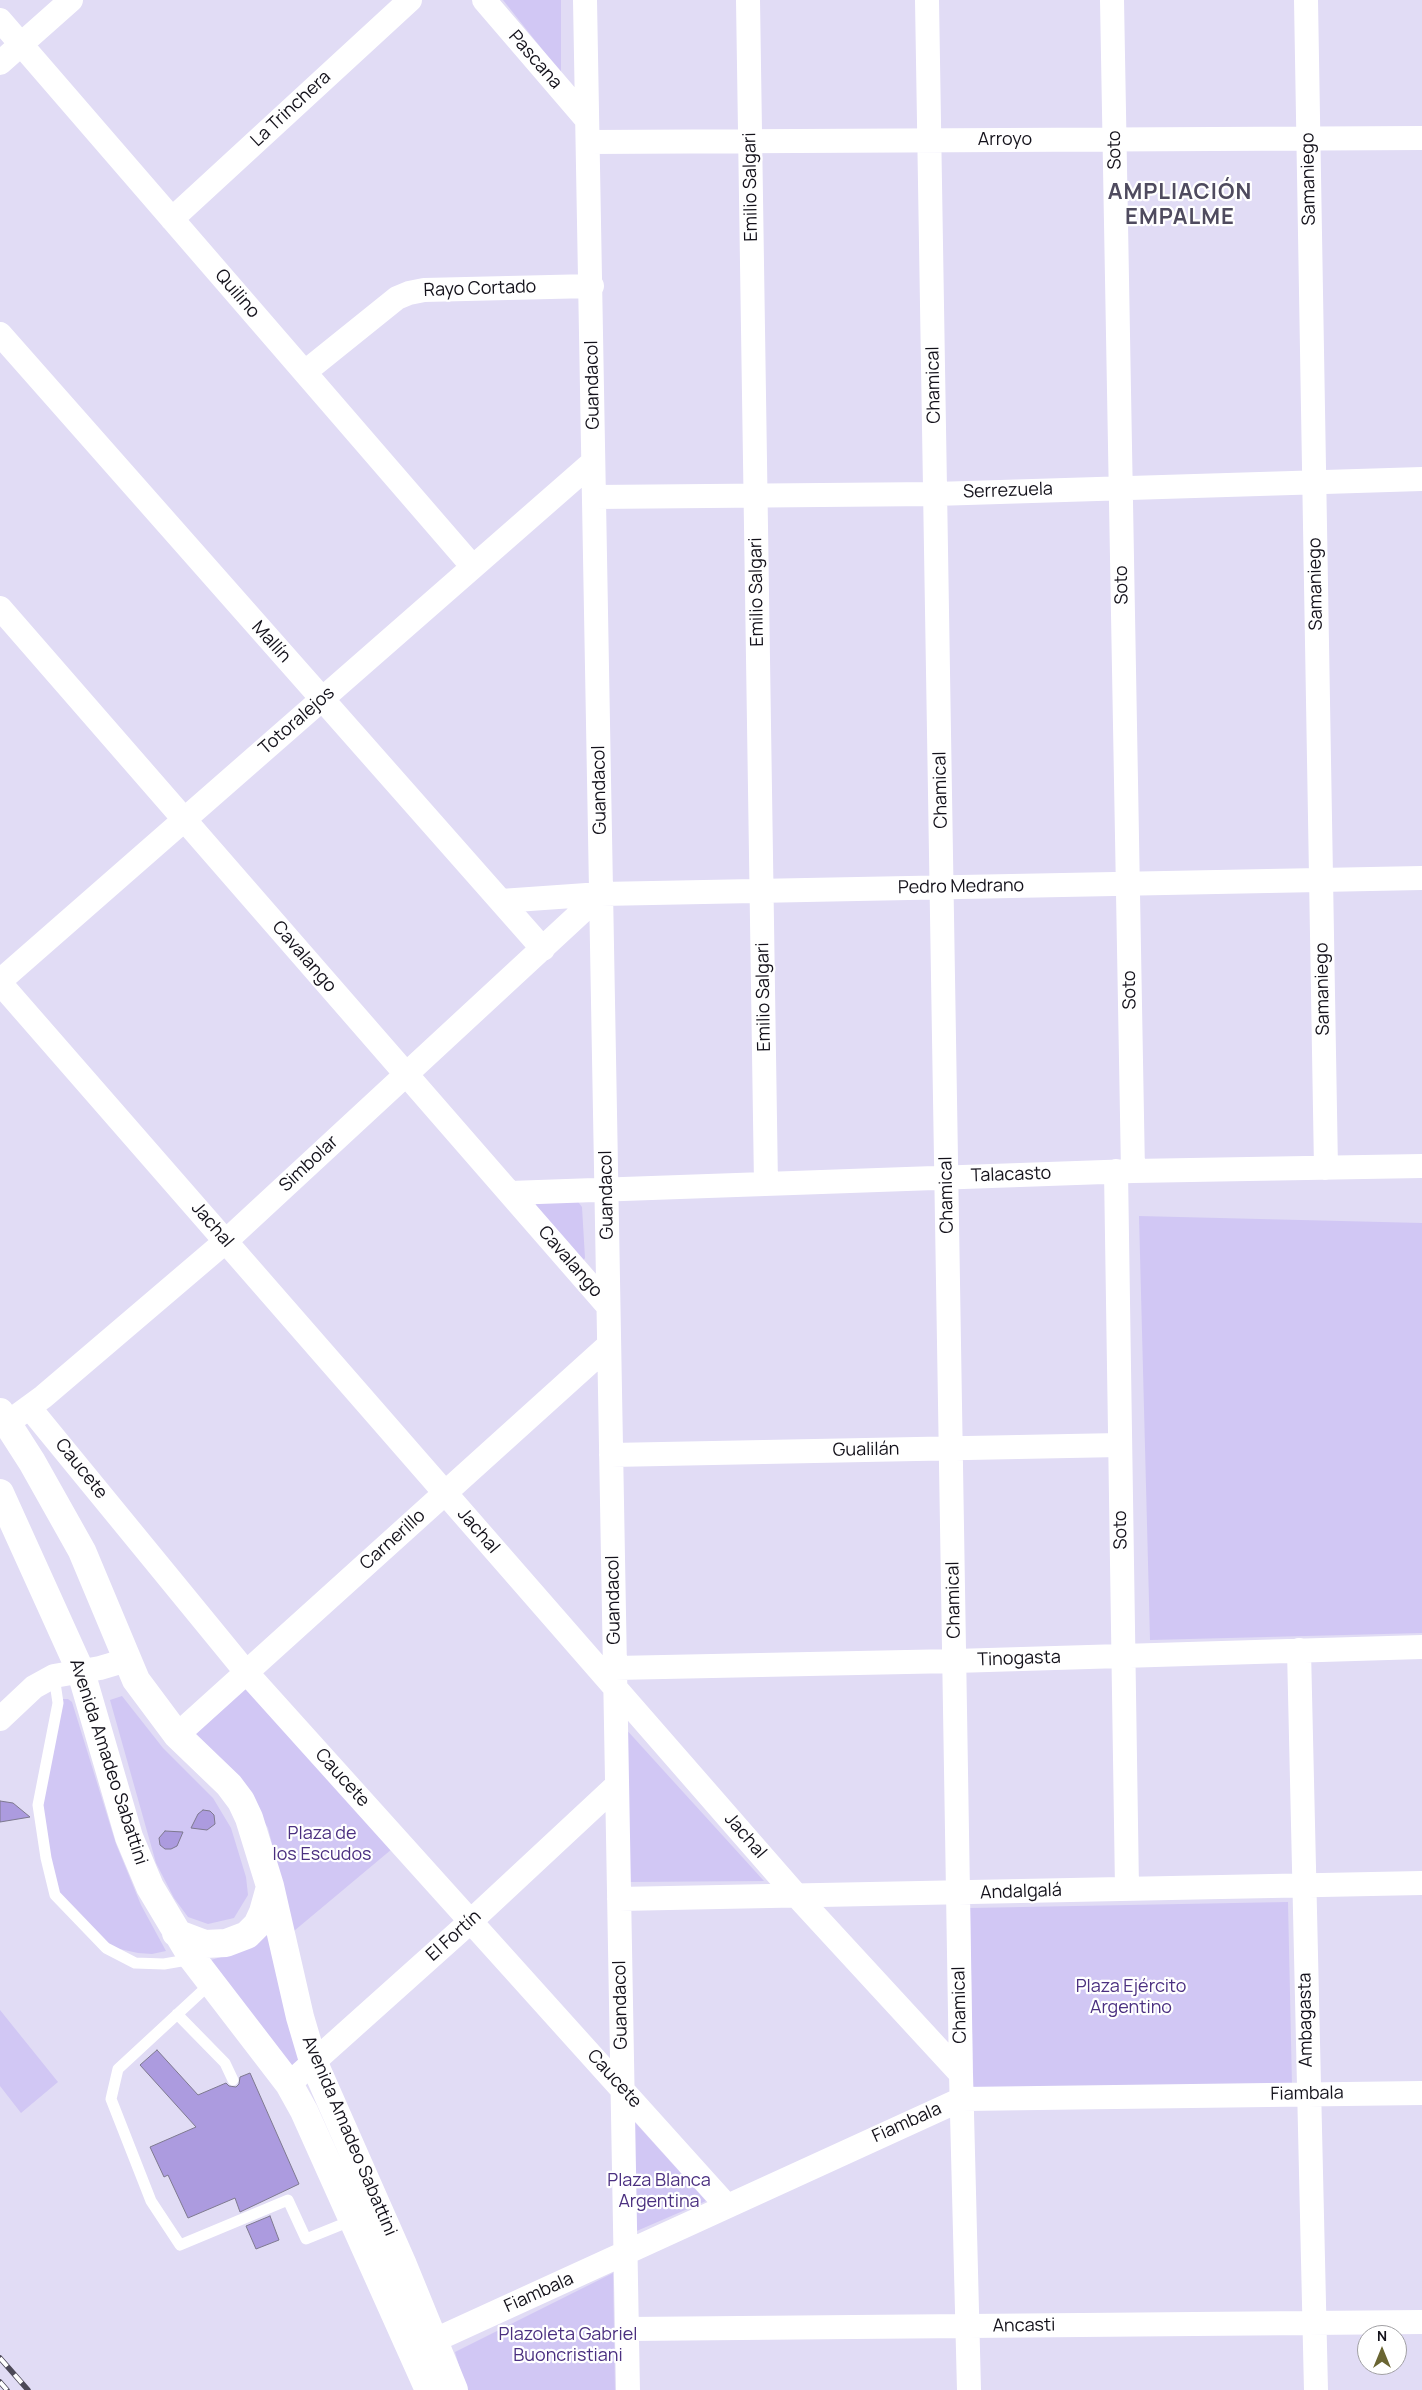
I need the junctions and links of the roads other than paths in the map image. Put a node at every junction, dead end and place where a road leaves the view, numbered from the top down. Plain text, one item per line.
1 (71, 0) edge
2 (410, 0) edge
3 (484, 0) edge
4 (585, 0) edge
5 (748, 0) edge
6 (927, 0) edge
7 (1112, 0) edge
8 (1306, 0) edge
9 (0, 20) edge
10 (21, 44) junction
11 (0, 63) edge
12 (588, 131) junction
13 (1308, 138) junction
14 (1422, 138) edge
15 (930, 140) junction
16 (1115, 140) junction
17 (750, 142) junction
18 (172, 219) junction
19 (592, 286) junction
20 (0, 334) edge
21 (305, 372) junction
22 (593, 462) junction
23 (1422, 479) edge
24 (1314, 482) junction
25 (1120, 488) junction
26 (936, 494) junction
27 (756, 496) junction
28 (595, 497) junction
29 (473, 567) junction
30 (0, 608) edge
31 (322, 699) junction
32 (184, 819) junction
33 (1422, 878) edge
34 (1321, 880) junction
35 (1128, 884) junction
36 (942, 888) junction
37 (762, 891) junction
38 (601, 894) junction
39 (501, 901) junction
40 (542, 948) junction
41 (0, 982) edge
42 (407, 1074) junction
43 (1422, 1166) edge
44 (1326, 1168) junction
45 (1124, 1171) junction
46 (947, 1177) junction
47 (766, 1184) junction
48 (607, 1189) junction
49 (510, 1193) junction
50 (226, 1241) junction
51 (608, 1306) junction
52 (609, 1345) junction
53 (12, 1414) edge
54 (1120, 1446) junction
55 (952, 1449) junction
56 (611, 1455) junction
57 (0, 1493) edge
58 (445, 1493) junction
59 (1422, 1647) edge
60 (1299, 1650) junction
61 (1123, 1655) junction
62 (127, 1660) junction
63 (955, 1661) junction
64 (81, 1672) junction
65 (246, 1672) junction
66 (54, 1676) junction
67 (615, 1678) junction
68 (0, 1719) edge
69 (177, 1734) junction
70 (617, 1785) junction
71 (1422, 1884) edge
72 (270, 1886) junction
73 (1303, 1886) junction
74 (1127, 1889) junction
75 (958, 1894) junction
76 (796, 1895) junction
77 (619, 1899) junction
78 (471, 1921) junction
79 (176, 1933) junction
80 (193, 1959) junction
81 (211, 1983) junction
82 (177, 2014) junction
83 (313, 2061) junction
84 (961, 2074) junction
85 (233, 2080) dead end
86 (289, 2084) junction
87 (622, 2089) junction
88 (1422, 2093) edge
89 (1308, 2094) junction
90 (962, 2099) junction
91 (727, 2206) junction
92 (353, 2220) junction
93 (625, 2254) junction
94 (1422, 2322) edge
95 (1315, 2323) junction
96 (968, 2327) junction
97 (627, 2329) junction
98 (435, 2340) junction
99 (429, 2390) edge
100 (454, 2390) edge
101 (628, 2390) edge
102 (968, 2390) edge
103 (1316, 2390) edge

1 - 10 street
2 - 18 street, La Trinchera
3 - 12 street, Pascana
4 - 12 street, Guandacol
5 - 17 street, Emilio Salgari
6 - 15 street, Chamical
7 - 16 street, Soto
8 - 13 street, Samaniego
9 - 10 street, Quilino
10 - 11 street
10 - 18 street, Quilino
12 - 17 street, Arroyo
12 - 19 street, Guandacol
13 - 14 street, Arroyo
13 - 16 street, Arroyo
13 - 24 street, Samaniego
15 - 16 street, Arroyo
15 - 17 street, Arroyo
15 - 26 street, Chamical
16 - 25 street, Soto
17 - 27 street, Emilio Salgari
18 - 21 street, Quilino
19 - 21 street, Rayo Cortado
19 - 22 street, Guandacol
20 - 31 street, Mallín
21 - 29 street, Quilino
22 - 28 street, Guandacol
22 - 29 street, Totoralejos
23 - 24 street, Serrezuela
24 - 25 street, Serrezuela
24 - 34 street, Samaniego
25 - 26 street, Serrezuela
25 - 35 street, Soto
26 - 27 street, Serrezuela
26 - 36 street, Chamical
27 - 28 street, Serrezuela
27 - 37 street, Emilio Salgari
28 - 38 street, Guandacol
29 - 31 street, Totoralejos
30 - 32 street, Cavalango
31 - 32 street, Totoralejos
31 - 39 street, Mallín
32 - 41 street, Totoralejos
32 - 42 street, Cavalango
33 - 34 street, Pedro Medrano
34 - 35 street, Pedro Medrano
34 - 44 street, Samaniego
35 - 36 street, Pedro Medrano
35 - 45 street, Soto
36 - 37 street, Pedro Medrano
36 - 46 street, Chamical
37 - 38 street, Pedro Medrano
37 - 47 street, Emilio Salgari
38 - 39 street, Pedro Medrano
38 - 40 street, Simbolar
38 - 48 street, Guandacol
39 - 40 street, Mallín
40 - 42 street, Simbolar
41 - 50 street, Jachal
42 - 49 street, Cavalango
42 - 50 street, Simbolar
43 - 44 street, Talacasto
44 - 45 street, Talacasto
45 - 46 street, Talacasto
45 - 54 street, Soto
46 - 47 street, Talacasto
46 - 55 street, Chamical
47 - 48 street, Talacasto
48 - 49 street, Talacasto
48 - 51 street, Guandacol
49 - 51 street, Cavalango
50 - 53 street, Simbolar
50 - 58 street, Jachal
51 - 52 street, Guandacol
52 - 56 street, Guandacol
52 - 58 street, Carnerillo
53 - 62 main road, Avenida Amadeo Sabattini
53 - 65 street, Caucete
54 - 55 street, Gualilán
54 - 61 street, Soto
55 - 56 street, Gualilán
55 - 63 street, Chamical
56 - 67 street, Guandacol
57 - 64 main road, Avenida Amadeo Sabattini
58 - 65 street, Carnerillo
58 - 67 street, Jachal
59 - 60 street, Tinogasta
60 - 61 street, Tinogasta
60 - 73 street, Ambagasta
61 - 63 street, Tinogasta
61 - 74 street, Soto
62 - 64 street
62 - 69 main road, Avenida Amadeo Sabattini
63 - 67 street, Tinogasta
63 - 75 street, Chamical
64 - 66 street
64 - 79 main road, Avenida Amadeo Sabattini
65 - 69 street, Carnerillo
65 - 78 street, Caucete
66 - 68 street
66 - 80 lane
67 - 70 street, Guandacol
67 - 76 street, Jachal
69 - 72 main road, Avenida Amadeo Sabattini
70 - 77 street, Guandacol
70 - 78 street, El Fortín
71 - 73 street, Andalgalá
72 - 79 main road
72 - 83 main road, Avenida Amadeo Sabattini
73 - 74 street, Andalgalá
73 - 89 street, Ambagasta
74 - 75 street, Andalgalá
75 - 76 street, Andalgalá
75 - 84 street, Chamical
76 - 77 street, Andalgalá
76 - 84 street, Jachal
77 - 87 street, Guandacol
78 - 83 street, El Fortín
78 - 87 street, Caucete
79 - 80 main road, Avenida Amadeo Sabattini
80 - 81 main road, Avenida Amadeo Sabattini
81 - 82 lane
81 - 86 main road, Avenida Amadeo Sabattini
82 - 85 lane
82 - 92 lane
83 - 86 street, El Fortín
83 - 98 main road, Avenida Amadeo Sabattini
84 - 90 street, Chamical
86 - 92 main road, Avenida Amadeo Sabattini
87 - 91 street, Caucete
87 - 93 street, Guandacol
88 - 89 street, Fiambala
89 - 90 street, Fiambala
89 - 95 street, Ambagasta
90 - 91 street, Fiambala
90 - 96 street, Chamical
91 - 93 street, Fiambala
92 - 99 main road, Avenida Amadeo Sabattini
93 - 97 street, Guandacol
93 - 98 street, Fiambala
94 - 95 street, Ancasti
95 - 96 street, Ancasti
95 - 103 street, Ambagasta
96 - 97 street, Ancasti
96 - 102 street, Chamical
97 - 101 street, Guandacol
98 - 100 main road, Avenida Amadeo Sabattini

